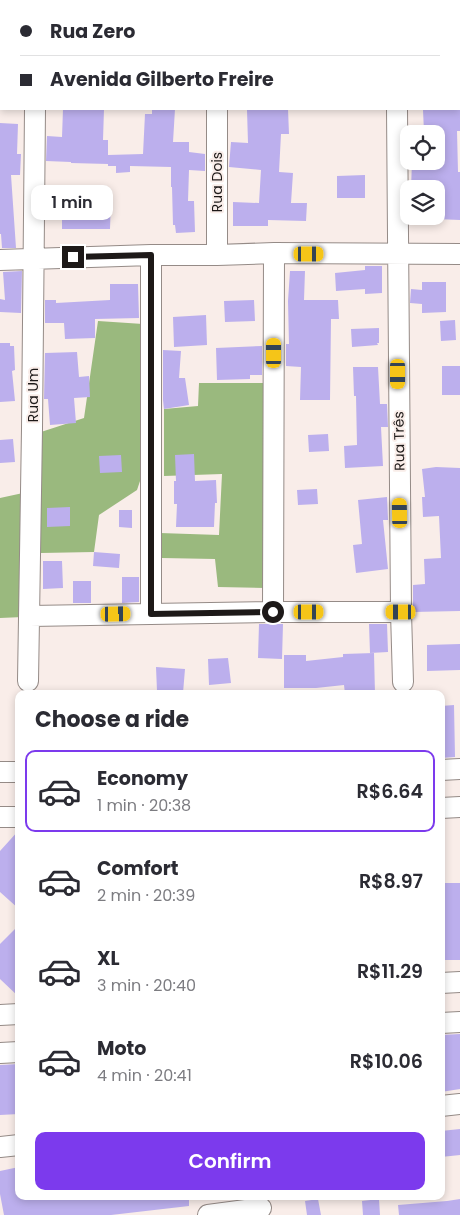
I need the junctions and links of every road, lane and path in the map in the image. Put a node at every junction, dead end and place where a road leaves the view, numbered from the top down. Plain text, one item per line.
1 (35, 110) edge
2 (217, 110) edge
3 (397, 110) edge
4 (274, 253) junction
5 (397, 254) junction
6 (460, 254) edge
7 (151, 255) junction
8 (217, 255) junction
9 (34, 258) junction
10 (0, 260) edge
11 (273, 612) junction
12 (401, 612) junction
13 (151, 614) junction
14 (30, 616) junction
15 (28, 680) dead end
16 (403, 682) dead end
17 (460, 769) edge
18 (445, 770) edge
19 (0, 772) edge
20 (15, 772) edge
21 (460, 807) edge
22 (445, 808) edge
23 (0, 817) edge
24 (15, 817) edge
25 (460, 982) edge
26 (445, 984) edge
27 (15, 1014) edge
28 (0, 1015) edge
29 (460, 1022) edge
30 (445, 1023) edge
31 (15, 1052) edge
32 (0, 1053) edge
33 (460, 1104) edge
34 (445, 1106) edge
35 (15, 1145) edge
36 (0, 1147) edge
37 (261, 1207) edge
38 (208, 1215) edge

1 - 9 street, Rua Um
2 - 8 street, Rua Dois
3 - 5 street, Rua Três
4 - 5 street
4 - 8 street
4 - 11 street
5 - 6 street
5 - 12 street, Rua Três
7 - 8 street
7 - 9 street
7 - 13 street
9 - 10 street
9 - 14 street, Rua Um
11 - 12 street
11 - 13 street
12 - 16 street, Rua Três
13 - 14 street
14 - 15 street, Rua Um
17 - 18 street
19 - 20 street
21 - 22 street
23 - 24 street
25 - 26 street
27 - 28 street
29 - 30 street
31 - 32 street
33 - 34 street
35 - 36 street
37 - 38 street

